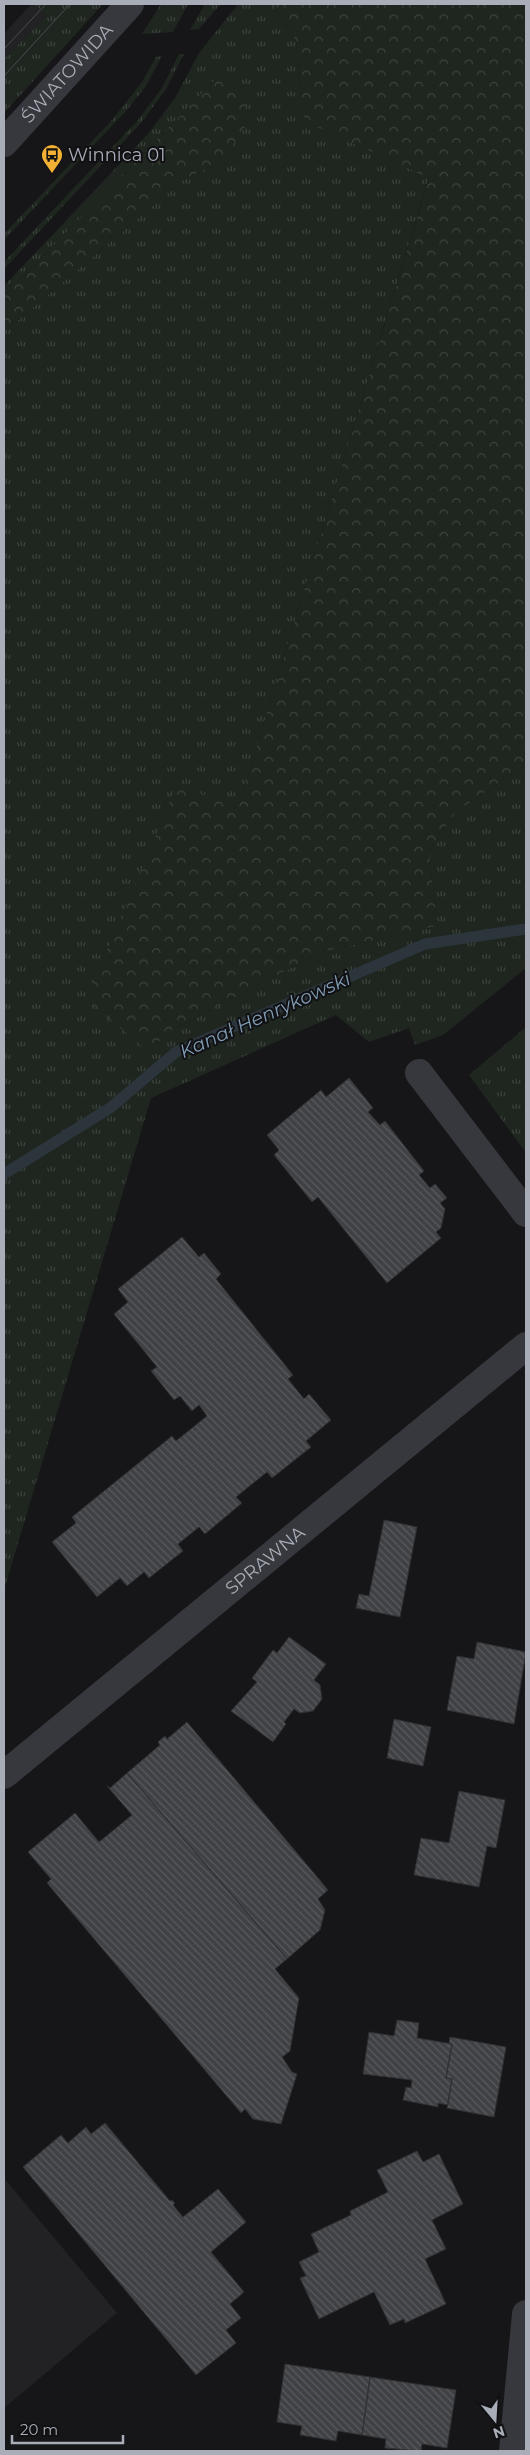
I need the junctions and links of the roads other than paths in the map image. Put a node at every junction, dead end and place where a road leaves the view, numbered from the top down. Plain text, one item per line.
1 (130, 4) edge
2 (4, 143) edge
3 (419, 1073) dead end
4 (526, 1213) edge
5 (526, 1346) edge
6 (4, 1775) edge
7 (526, 2314) edge
8 (514, 2451) edge

1 - 2 street, ŚWIATOWIDA
3 - 4 street
5 - 6 street, SPRAWNA
7 - 8 street

